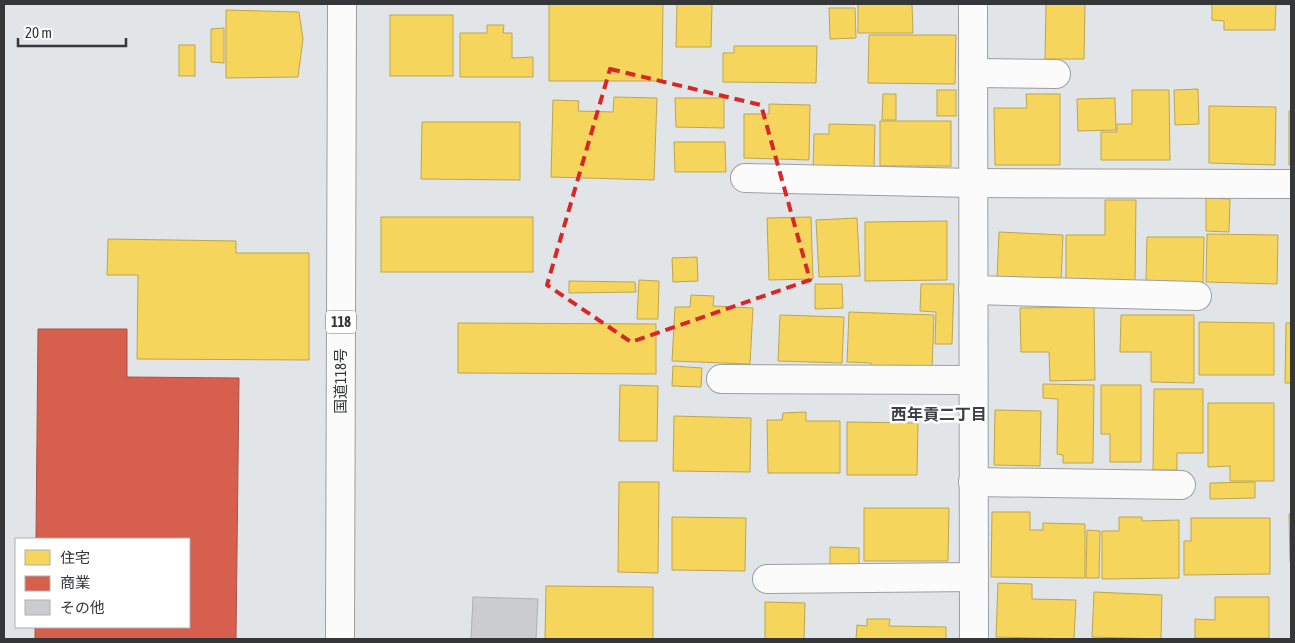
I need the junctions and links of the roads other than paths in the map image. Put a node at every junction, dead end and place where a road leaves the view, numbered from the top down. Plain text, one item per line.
1 (342, 4) edge
2 (973, 4) edge
3 (973, 73) junction
4 (1056, 74) dead end
5 (744, 178) dead end
6 (973, 183) junction
7 (1291, 184) edge
8 (973, 290) junction
9 (1197, 296) dead end
10 (721, 379) dead end
11 (973, 380) junction
12 (974, 482) junction
13 (1181, 485) dead end
14 (974, 577) junction
15 (766, 579) dead end
16 (340, 639) edge
17 (974, 639) edge

1 - 16 main road, 国道118号 / 118
2 - 3 main road
3 - 4 main road
3 - 6 main road
5 - 6 main road
6 - 7 main road
6 - 8 main road
8 - 9 main road
8 - 11 main road
10 - 11 main road
11 - 12 main road
12 - 13 main road
12 - 14 main road
14 - 15 main road
14 - 17 main road

